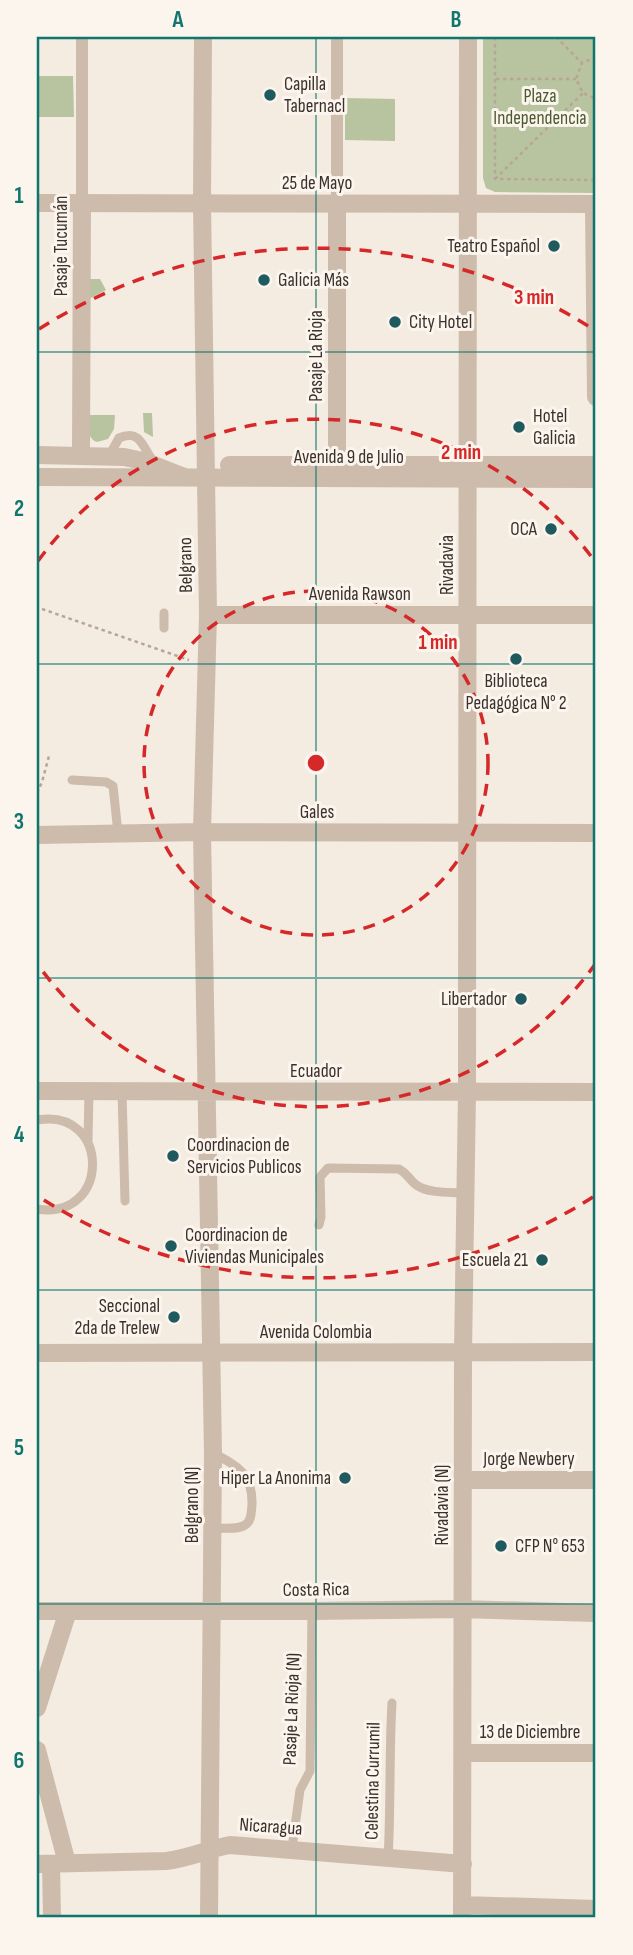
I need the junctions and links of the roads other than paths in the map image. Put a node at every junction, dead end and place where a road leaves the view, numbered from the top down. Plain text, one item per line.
1 (82, 37) edge
2 (203, 37) edge
3 (337, 37) edge
4 (468, 37) edge
5 (37, 203) edge
6 (82, 203) junction
7 (202, 203) junction
8 (337, 204) junction
9 (470, 204) junction
10 (595, 204) edge
11 (596, 397) edge
12 (37, 455) edge
13 (76, 456) junction
14 (337, 465) junction
15 (596, 465) edge
16 (206, 471) junction
17 (467, 472) junction
18 (43, 477) edge
19 (185, 477) junction
20 (596, 479) edge
21 (164, 613) dead end
22 (208, 615) junction
23 (468, 615) junction
24 (596, 615) edge
25 (164, 628) dead end
26 (72, 780) dead end
27 (202, 832) junction
28 (118, 833) junction
29 (467, 833) junction
30 (596, 833) edge
31 (37, 835) edge
32 (37, 1091) edge
33 (89, 1091) junction
34 (122, 1092) junction
35 (467, 1092) junction
36 (596, 1092) edge
37 (205, 1093) junction
38 (37, 1119) edge
39 (88, 1143) junction
40 (466, 1193) junction
41 (125, 1201) dead end
42 (37, 1209) edge
43 (319, 1225) dead end
44 (596, 1352) edge
45 (37, 1353) edge
46 (211, 1353) junction
47 (463, 1353) junction
48 (213, 1453) junction
49 (463, 1480) junction
50 (596, 1480) edge
51 (213, 1528) junction
52 (462, 1609) junction
53 (37, 1611) edge
54 (68, 1611) junction
55 (212, 1612) junction
56 (312, 1612) junction
57 (596, 1613) edge
58 (393, 1703) dead end
59 (37, 1708) edge
60 (37, 1750) edge
61 (464, 1753) junction
62 (596, 1753) edge
63 (292, 1848) junction
64 (209, 1849) junction
65 (388, 1859) junction
66 (52, 1864) edge
67 (463, 1864) junction
68 (596, 1909) edge
69 (462, 1912) edge
70 (52, 1918) edge
71 (209, 1918) edge

1 - 6 street, Pasaje Tucumán
2 - 7 street, Belgrano
3 - 8 street
4 - 9 street, Rivadavia
5 - 6 street, 25 de Mayo
6 - 7 street, 25 de Mayo
6 - 13 street, Pasaje Tucumán
7 - 8 street, 25 de Mayo
7 - 16 street, Belgrano
8 - 9 street, 25 de Mayo
8 - 14 street, Pasaje La Rioja
9 - 10 street, 25 de Mayo
9 - 17 street, Rivadavia
10 - 11 street
12 - 13 street, Avenida 9 de Julio
13 - 18 street
13 - 19 street, Avenida 9 de Julio
14 - 16 street, Avenida 9 de Julio
14 - 17 street, Avenida 9 de Julio
15 - 17 street, Avenida 9 de Julio
16 - 17 street, Avenida 9 de Julio
16 - 19 street, Avenida 9 de Julio
16 - 22 street, Belgrano
17 - 20 street, Avenida 9 de Julio
17 - 23 street, Rivadavia
18 - 19 street, Avenida 9 de Julio
21 - 25 lane
22 - 23 street, Avenida Rawson
22 - 27 street, Belgrano
23 - 24 street, Avenida Rawson
23 - 29 street, Rivadavia
26 - 28 lane
27 - 28 street, Gales
27 - 29 street, Gales
27 - 37 street, Belgrano
28 - 31 street, Gales
29 - 30 street, Gales
29 - 35 street, Rivadavia
32 - 33 street, Ecuador
33 - 34 street, Ecuador
33 - 39 lane
34 - 37 street, Ecuador
34 - 41 lane
35 - 36 street, Ecuador
35 - 37 street, Ecuador
35 - 40 street, Rivadavia (N)
37 - 46 street, Belgrano (N)
38 - 39 lane
39 - 42 lane
40 - 43 lane
40 - 47 street, Rivadavia (N)
44 - 47 street, Avenida Colombia
45 - 46 street, Avenida Colombia
46 - 47 street, Avenida Colombia
46 - 48 street, Belgrano (N)
47 - 49 street, Rivadavia (N)
48 - 51 street, Belgrano (N)
48 - 51 lane
49 - 50 street, Jorge Newbery
49 - 52 street, Rivadavia (N)
51 - 55 street, Belgrano (N)
52 - 56 street, Costa Rica
52 - 57 street, Costa Rica
52 - 61 street, Rivadavia (N)
53 - 54 street, Costa Rica
54 - 55 street, Costa Rica
54 - 59 street
55 - 56 street, Costa Rica
55 - 64 street, Belgrano (N)
56 - 63 lane, Pasaje La Rioja (N)
58 - 65 lane, Celestina Currumil
60 - 66 street
61 - 62 street, 13 de Diciembre
61 - 67 street, Rivadavia (N)
63 - 64 street, Nicaragua
63 - 65 street, Nicaragua
64 - 66 street, Nicaragua
64 - 71 street, Belgrano (N)
65 - 67 street, Nicaragua
66 - 70 street
67 - 69 street, Rivadavia (N)
68 - 69 street

